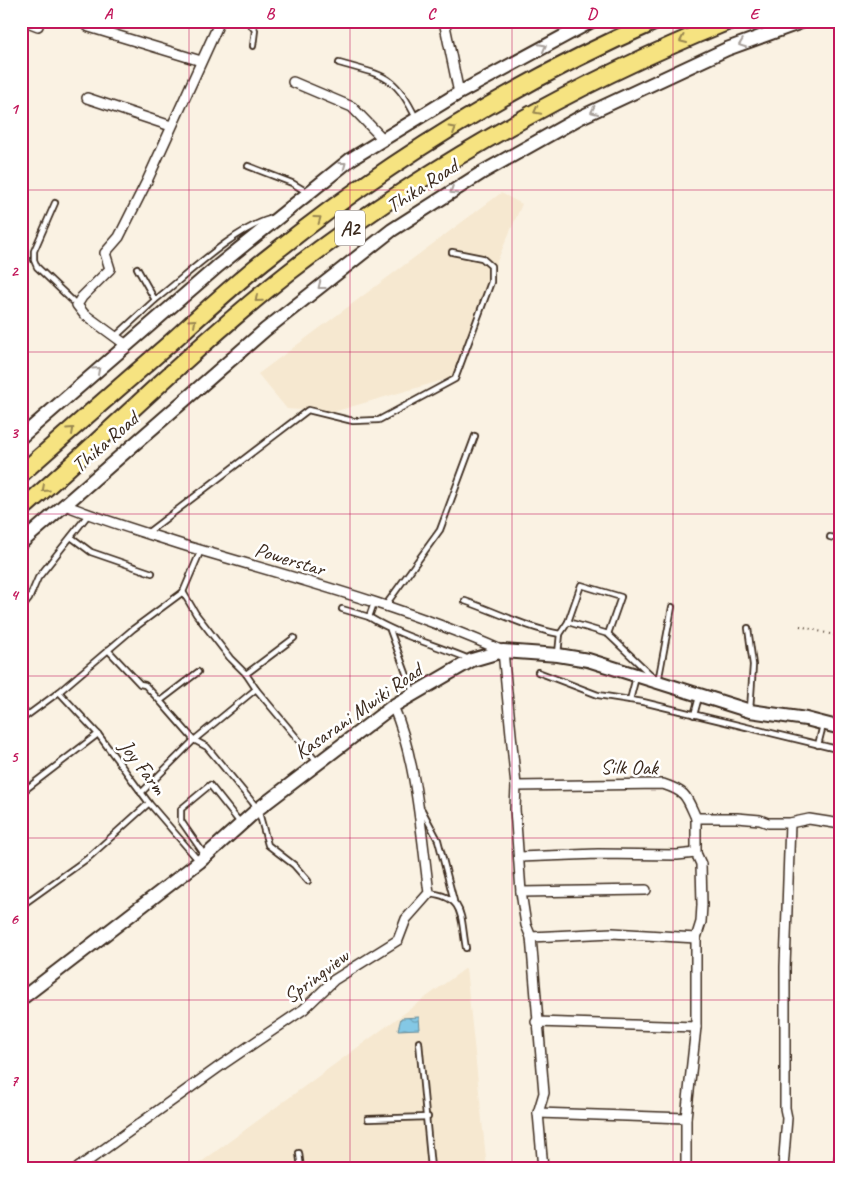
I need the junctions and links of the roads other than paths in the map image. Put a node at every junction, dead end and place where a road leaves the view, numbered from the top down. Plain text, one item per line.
1 (25, 21) edge
2 (80, 21) edge
3 (220, 21) edge
4 (242, 21) edge
5 (444, 21) edge
6 (592, 21) edge
7 (656, 21) edge
8 (728, 21) edge
9 (804, 21) edge
10 (38, 26) dead end
11 (253, 46) dead end
12 (201, 61) junction
13 (339, 63) dead end
14 (293, 82) dead end
15 (458, 93) junction
16 (87, 98) dead end
17 (416, 118) junction
18 (171, 126) junction
19 (383, 138) junction
20 (248, 166) dead end
21 (308, 192) junction
22 (55, 203) dead end
23 (278, 217) junction
24 (452, 252) dead end
25 (137, 268) dead end
26 (156, 300) junction
27 (77, 305) junction
28 (121, 340) junction
29 (475, 436) dead end
30 (21, 437) edge
31 (21, 474) edge
32 (65, 505) junction
33 (21, 510) edge
34 (88, 515) junction
35 (147, 534) junction
36 (70, 537) junction
37 (830, 537) dead end
38 (841, 540) edge
39 (21, 543) edge
40 (201, 550) junction
41 (152, 573) dead end
42 (183, 592) junction
43 (465, 601) dead end
44 (374, 603) junction
45 (385, 606) junction
46 (672, 607) dead end
47 (21, 609) edge
48 (342, 609) dead end
49 (369, 617) junction
50 (568, 622) junction
51 (748, 628) dead end
52 (390, 630) junction
53 (560, 634) junction
54 (608, 634) junction
55 (294, 638) dead end
56 (108, 650) junction
57 (503, 651) junction
58 (558, 654) junction
59 (472, 660) junction
60 (198, 672) dead end
61 (538, 672) dead end
62 (246, 674) junction
63 (636, 676) junction
64 (658, 683) junction
65 (256, 689) junction
66 (59, 692) junction
67 (413, 693) junction
68 (699, 696) junction
69 (630, 700) junction
70 (160, 701) junction
71 (393, 706) junction
72 (750, 712) junction
73 (694, 715) junction
74 (21, 720) edge
75 (823, 724) junction
76 (841, 728) edge
77 (98, 734) junction
78 (194, 740) junction
79 (818, 745) junction
80 (841, 750) edge
81 (317, 763) junction
82 (516, 786) junction
83 (21, 793) edge
84 (141, 793) junction
85 (416, 800) junction
86 (149, 803) junction
87 (258, 810) junction
88 (696, 818) junction
89 (790, 823) junction
90 (242, 824) junction
91 (841, 824) edge
92 (696, 853) junction
93 (518, 857) junction
94 (202, 858) junction
95 (308, 882) dead end
96 (646, 890) dead end
97 (521, 892) junction
98 (429, 893) junction
99 (454, 901) junction
100 (21, 906) edge
101 (531, 937) junction
102 (696, 938) junction
103 (466, 948) dead end
104 (21, 1000) edge
105 (536, 1022) junction
106 (696, 1027) junction
107 (419, 1042) dead end
108 (538, 1114) junction
109 (428, 1117) junction
110 (686, 1118) junction
111 (368, 1119) dead end
112 (841, 1148) edge
113 (299, 1154) dead end
114 (839, 1164) edge
115 (78, 1168) edge
116 (301, 1168) edge
117 (431, 1168) edge
118 (543, 1168) edge
119 (686, 1168) edge
120 (784, 1168) edge

1 - 10 street
2 - 12 street
3 - 12 street
4 - 11 lane
5 - 15 street
15 -> 6 main road
31 -> 7 highway, Thika Road / A2
8 -> 33 highway, Thika Road / A2
9 -> 32 main road, Thika Road
12 - 18 street
13 - 17 lane
14 - 19 street
15 - 17 main road
16 - 18 street
17 - 19 main road
18 - 27 street
21 -> 19 main road
20 - 21 lane
21 - 23 main road
22 - 27 lane
23 - 26 lane
23 - 28 main road
24 - 35 lane
25 - 26 lane
26 - 28 lane
27 - 28 street
30 -> 28 main road
29 - 45 lane
32 - 34 street, Powerstar
32 - 39 main road, Thika Road
34 - 35 street, Powerstar
34 - 36 lane
35 - 40 street, Powerstar
36 - 41 lane
36 - 47 lane
37 - 38 lane
40 - 42 lane
40 - 44 street, Powerstar
42 - 56 lane
42 - 62 lane
43 - 53 lane
44 - 45 street, Powerstar
44 - 49 lane
45 - 57 street, Powerstar
46 - 64 lane
48 - 49 lane
49 - 52 lane
50 - 53 lane
50 - 54 lane
50 - 54 lane
51 - 72 lane
52 - 59 lane
52 - 67 lane
53 - 58 lane
54 - 64 lane
55 - 62 lane
56 - 66 lane
56 - 70 lane
57 - 58 main road, Kasarani Mwiki Road
57 - 59 main road, Kasarani Mwiki Road
57 - 82 street
58 - 63 main road, Kasarani Mwiki Road
59 - 67 main road, Kasarani Mwiki Road
60 - 70 lane
61 - 69 lane
62 - 65 lane
63 - 64 main road, Kasarani Mwiki Road
63 - 69 lane
64 - 68 main road, Kasarani Mwiki Road
65 - 78 lane
65 - 81 lane
66 - 74 lane
66 - 77 lane, Joy Farm
67 - 71 main road, Kasarani Mwiki Road
68 - 72 main road, Kasarani Mwiki Road
68 - 73 lane
69 - 73 lane
70 - 78 lane
71 - 81 main road, Kasarani Mwiki Road
71 - 85 street
72 - 75 main road, Kasarani Mwiki Road
73 - 79 lane
75 - 76 main road, Kasarani Mwiki Road
75 - 79 lane
77 - 83 lane
77 - 84 lane, Joy Farm
78 - 84 lane
78 - 87 lane
79 - 80 lane
81 - 87 main road, Kasarani Mwiki Road
82 - 88 street, Silk Oak
82 - 93 street
84 - 86 lane, Joy Farm
85 - 98 street
85 - 99 lane
86 - 94 lane, Joy Farm
86 - 100 lane
87 - 90 main road, Kasarani Mwiki Road
87 - 95 lane
88 - 89 street
88 - 92 street
89 - 91 street
89 - 120 street
90 - 94 main road, Kasarani Mwiki Road
90 - 94 lane
92 - 93 street
92 - 102 street
93 - 97 street
94 - 104 main road, Kasarani Mwiki Road
96 - 97 street
97 - 101 street
98 - 99 lane
98 - 115 street, Springview
99 - 103 lane
101 - 102 street
101 - 105 street
102 - 106 street
105 - 106 street
105 - 108 street
106 - 110 street
107 - 109 lane
108 - 110 street
108 - 118 street
109 - 111 lane
109 - 117 lane
110 - 119 street
112 - 114 street
113 - 116 lane

